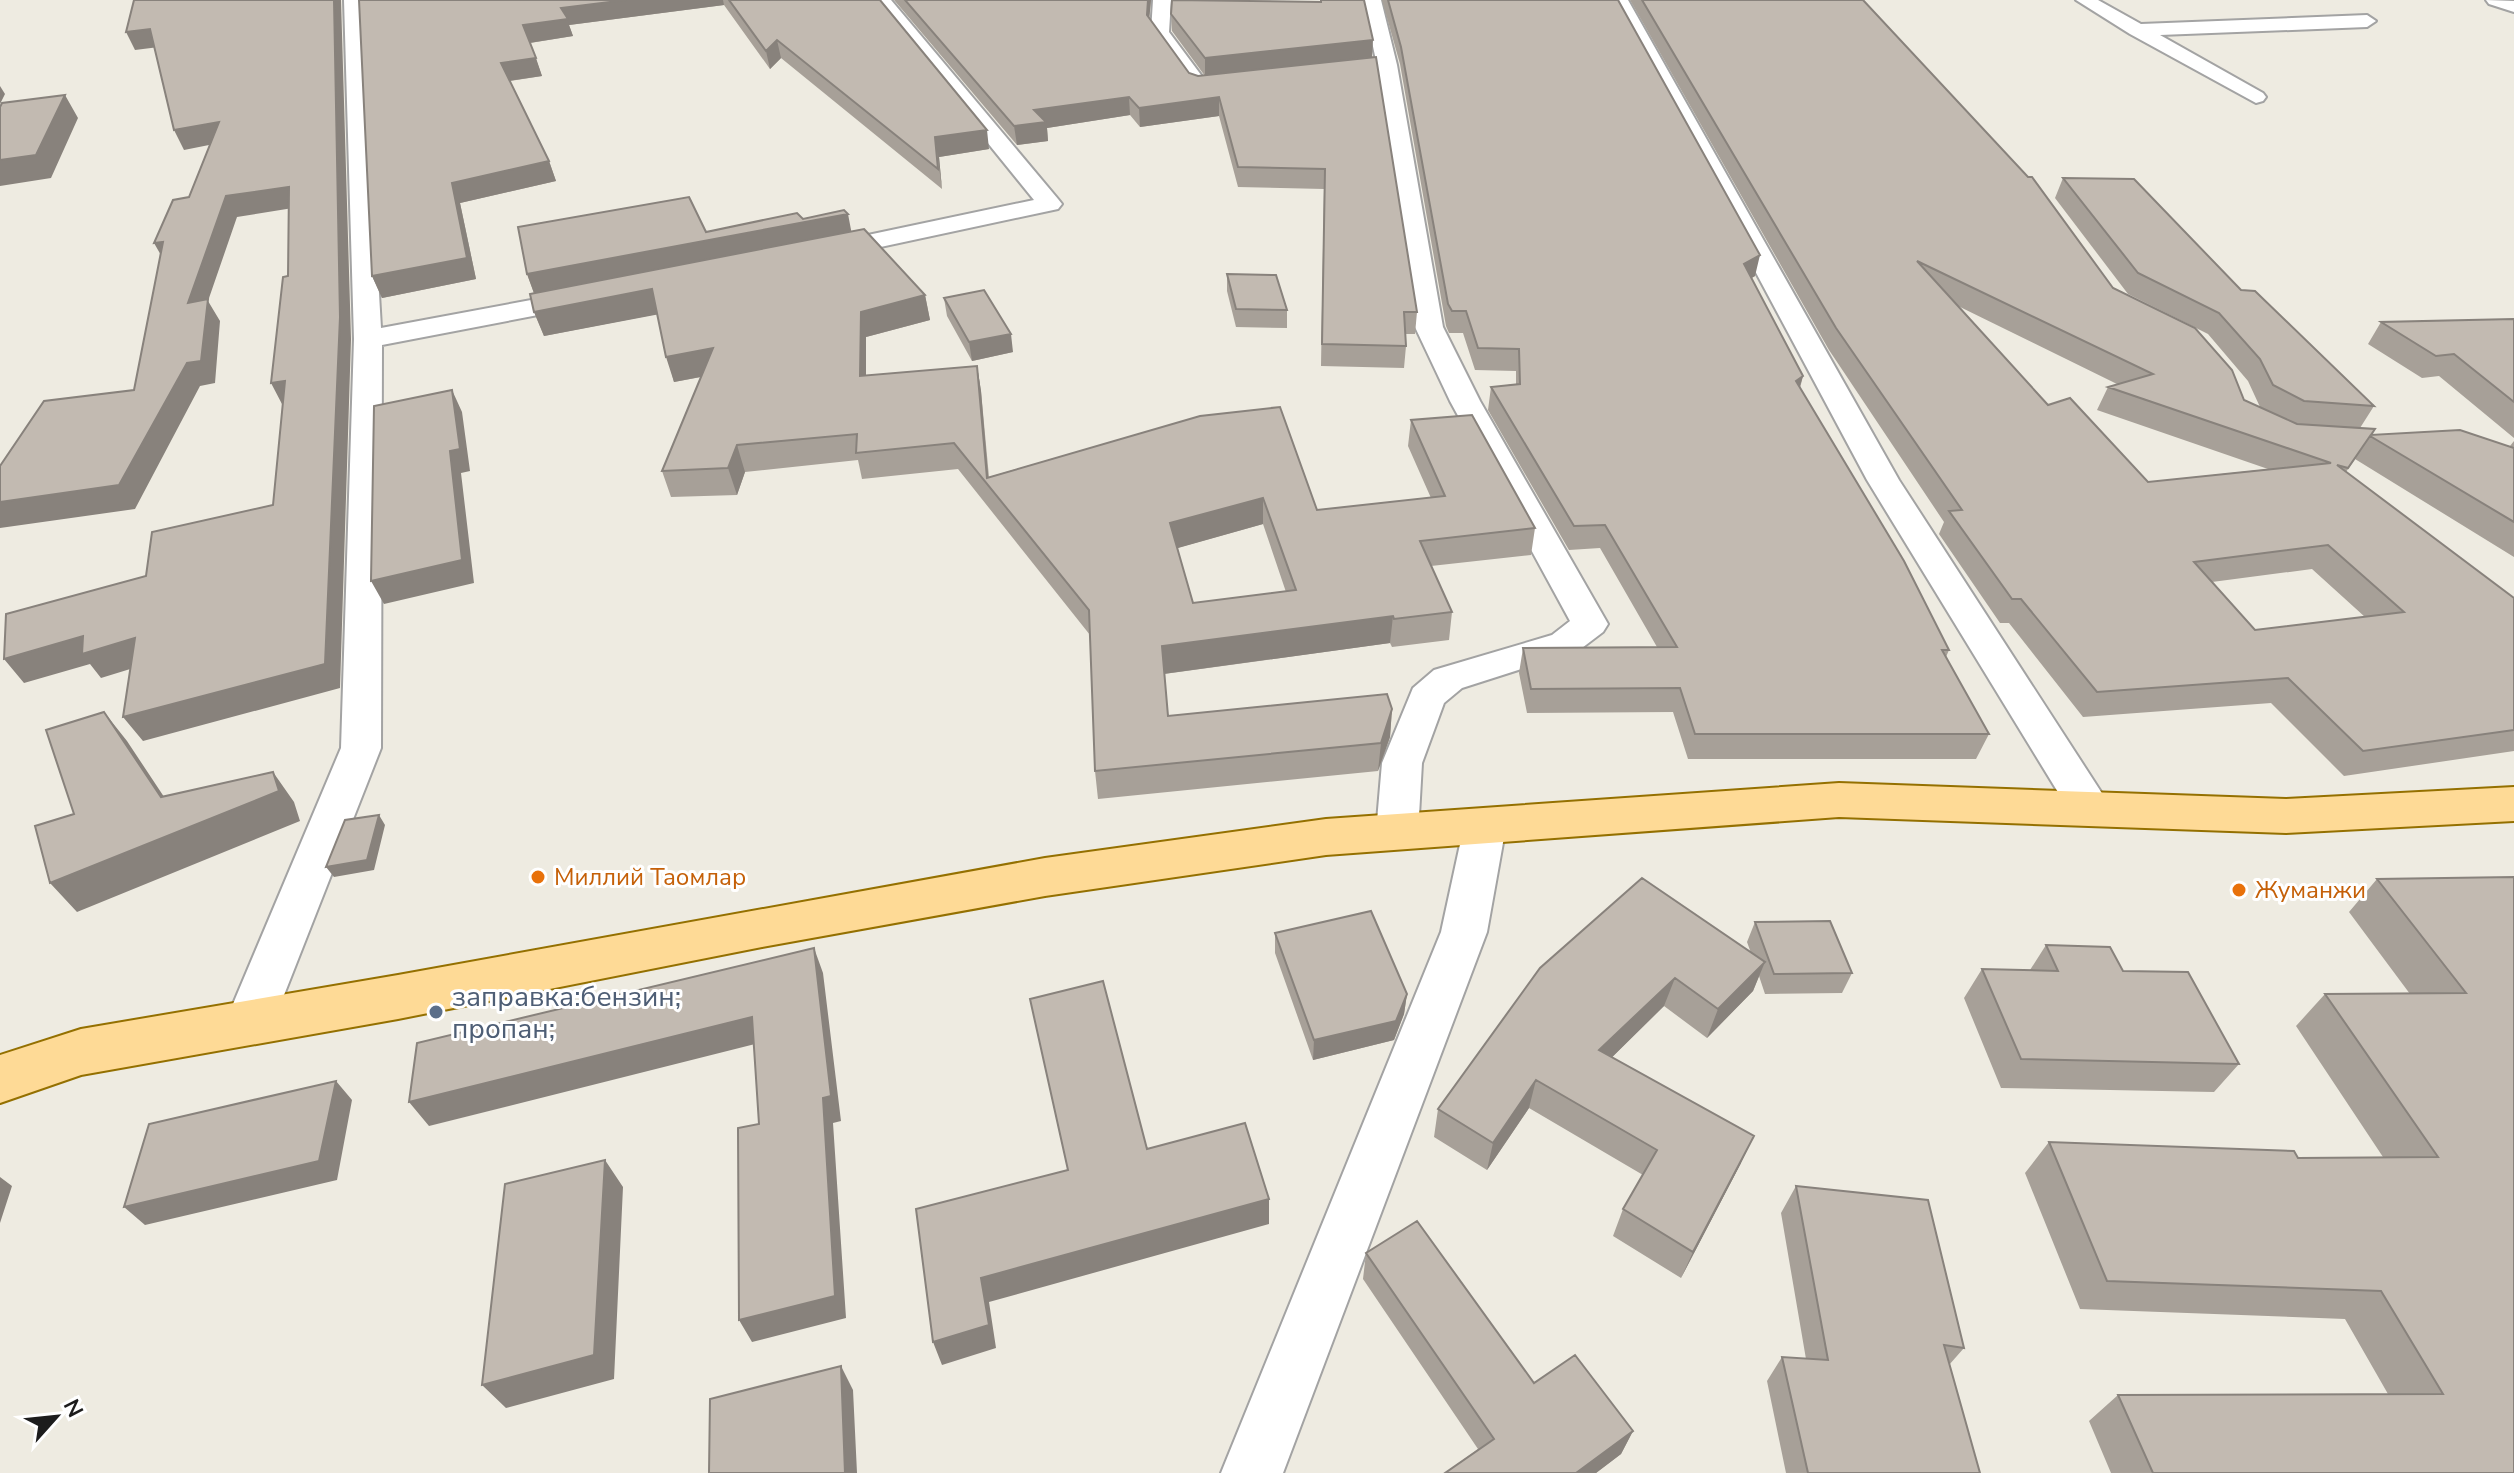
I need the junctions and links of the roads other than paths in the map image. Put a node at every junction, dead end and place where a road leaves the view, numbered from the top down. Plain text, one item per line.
1 (353, 0) edge
2 (881, 0) edge
3 (1162, 0) edge
4 (1372, 0) edge
5 (1619, 0) edge
6 (2085, 0) edge
7 (2495, 0) edge
8 (2514, 7) edge
9 (2367, 21) dead end
10 (2137, 30) junction
11 (1262, 79) edge
12 (2256, 97) dead end
13 (804, 256) edge
14 (602, 295) edge
15 (368, 339) junction
16 (2514, 804) edge
17 (2090, 809) junction
18 (1485, 826) junction
19 (1397, 833) junction
20 (249, 1023) junction
21 (0, 1052) edge
22 (81, 1052) junction
23 (0, 1079) edge
24 (1252, 1473) edge

1 - 15 street
2 - 13 street
3 - 11 street
4 - 19 street
5 - 17 street
6 - 10 street
7 - 8 street
9 - 10 street
10 - 12 street
14 - 15 street
15 - 20 street
16 - 17 main road
17 - 18 main road
18 - 19 main road
18 - 24 street
19 - 20 main road
20 - 22 main road
21 - 22 main road
22 - 23 main road

